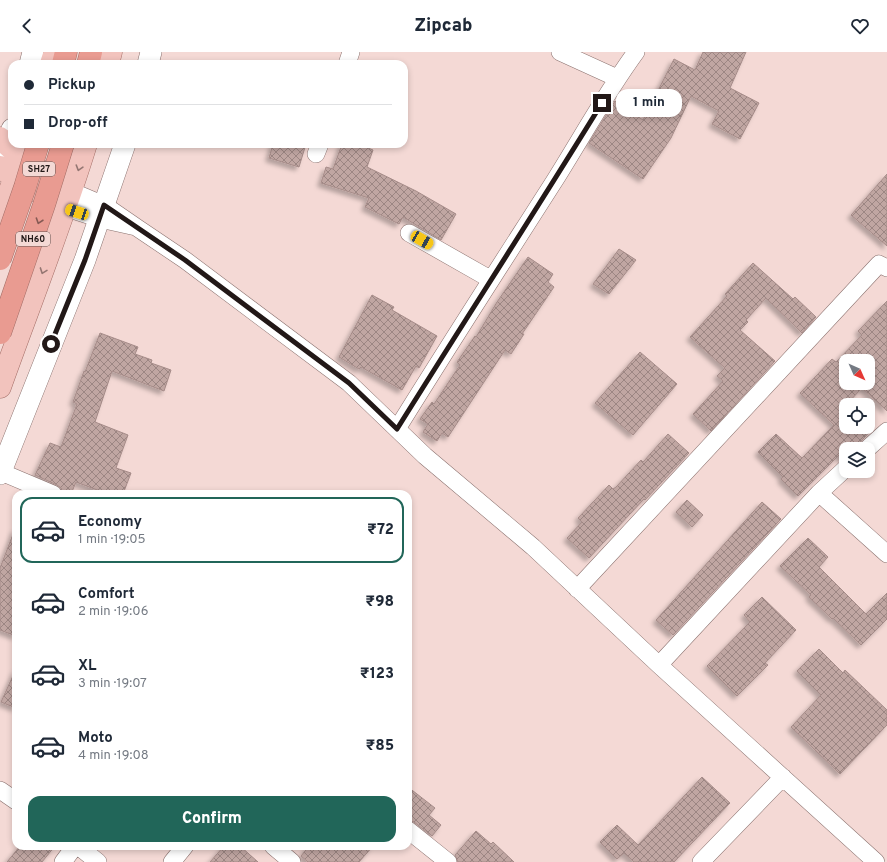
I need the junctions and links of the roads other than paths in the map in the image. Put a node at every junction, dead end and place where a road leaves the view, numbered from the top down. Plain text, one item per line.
1 (560, 52) edge
2 (636, 52) edge
3 (618, 78) junction
4 (37, 148) edge
5 (62, 148) edge
6 (85, 148) edge
7 (124, 148) edge
8 (11, 154) edge
9 (69, 200) junction
10 (102, 212) junction
11 (0, 218) edge
12 (409, 232) dead end
13 (0, 259) edge
14 (887, 268) edge
15 (490, 279) junction
16 (0, 333) edge
17 (0, 387) edge
18 (397, 429) junction
19 (887, 431) edge
20 (875, 442) edge
21 (1, 473) edge
22 (839, 474) edge
23 (43, 490) edge
24 (819, 493) junction
25 (887, 554) edge
26 (577, 589) junction
27 (660, 665) junction
28 (783, 777) junction
29 (0, 790) edge
30 (12, 798) edge
31 (412, 833) edge
32 (74, 850) edge
33 (82, 850) edge
34 (182, 850) edge
35 (278, 850) edge
36 (63, 862) edge
37 (98, 862) edge
38 (172, 862) edge
39 (292, 862) edge
40 (448, 862) edge
41 (701, 862) edge
42 (876, 862) edge

1 - 3 street
2 - 3 street
3 - 15 street
4 - 13 highway, NH60, bridge
5 -> 16 highway, NH60, bridge
6 -> 9 main road
7 - 10 street
8 - 9 main road, SH27
8 - 11 main road
9 - 10 street
9 -> 17 main road
10 - 18 street
10 - 21 street
12 - 15 street
14 - 26 street
15 - 18 street
18 - 26 street
19 - 20 street
21 - 23 street
22 - 24 street
24 - 25 street
24 - 27 street
26 - 27 street
27 - 28 street
28 - 41 street
28 - 42 street
29 - 30 street
31 - 40 street
32 - 36 street
33 - 37 street
34 - 38 street
35 - 39 street

